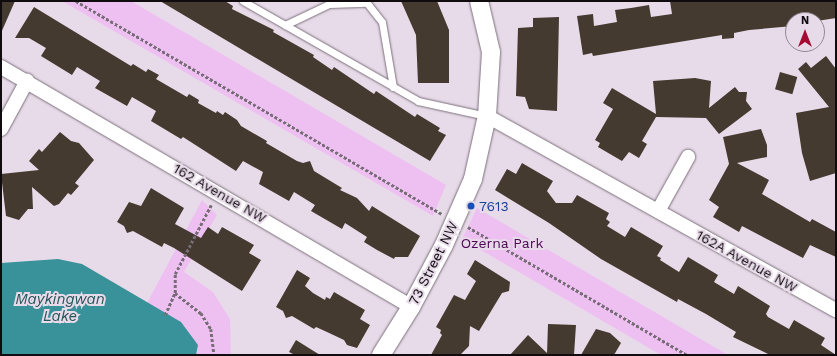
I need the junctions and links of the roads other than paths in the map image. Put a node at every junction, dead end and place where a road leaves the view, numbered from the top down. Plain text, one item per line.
1 (243, 1) edge
2 (482, 1) edge
3 (285, 25) junction
4 (1, 67) edge
5 (27, 82) junction
6 (393, 87) junction
7 (487, 116) junction
8 (1, 128) edge
9 (688, 157) dead end
10 (658, 211) junction
11 (411, 307) junction
12 (836, 310) edge
13 (381, 355) edge

1 - 3 lane
2 - 7 street, 73 Street NW
3 - 6 lane
3 - 6 lane
4 - 5 street, 162 Avenue NW
5 - 8 street
5 - 11 street, 162 Avenue NW
6 - 7 lane
7 - 10 street, 162A Avenue NW
7 - 11 street, 73 Street NW
9 - 10 street
10 - 12 street, 162A Avenue NW
11 - 13 street, 73 Street NW

